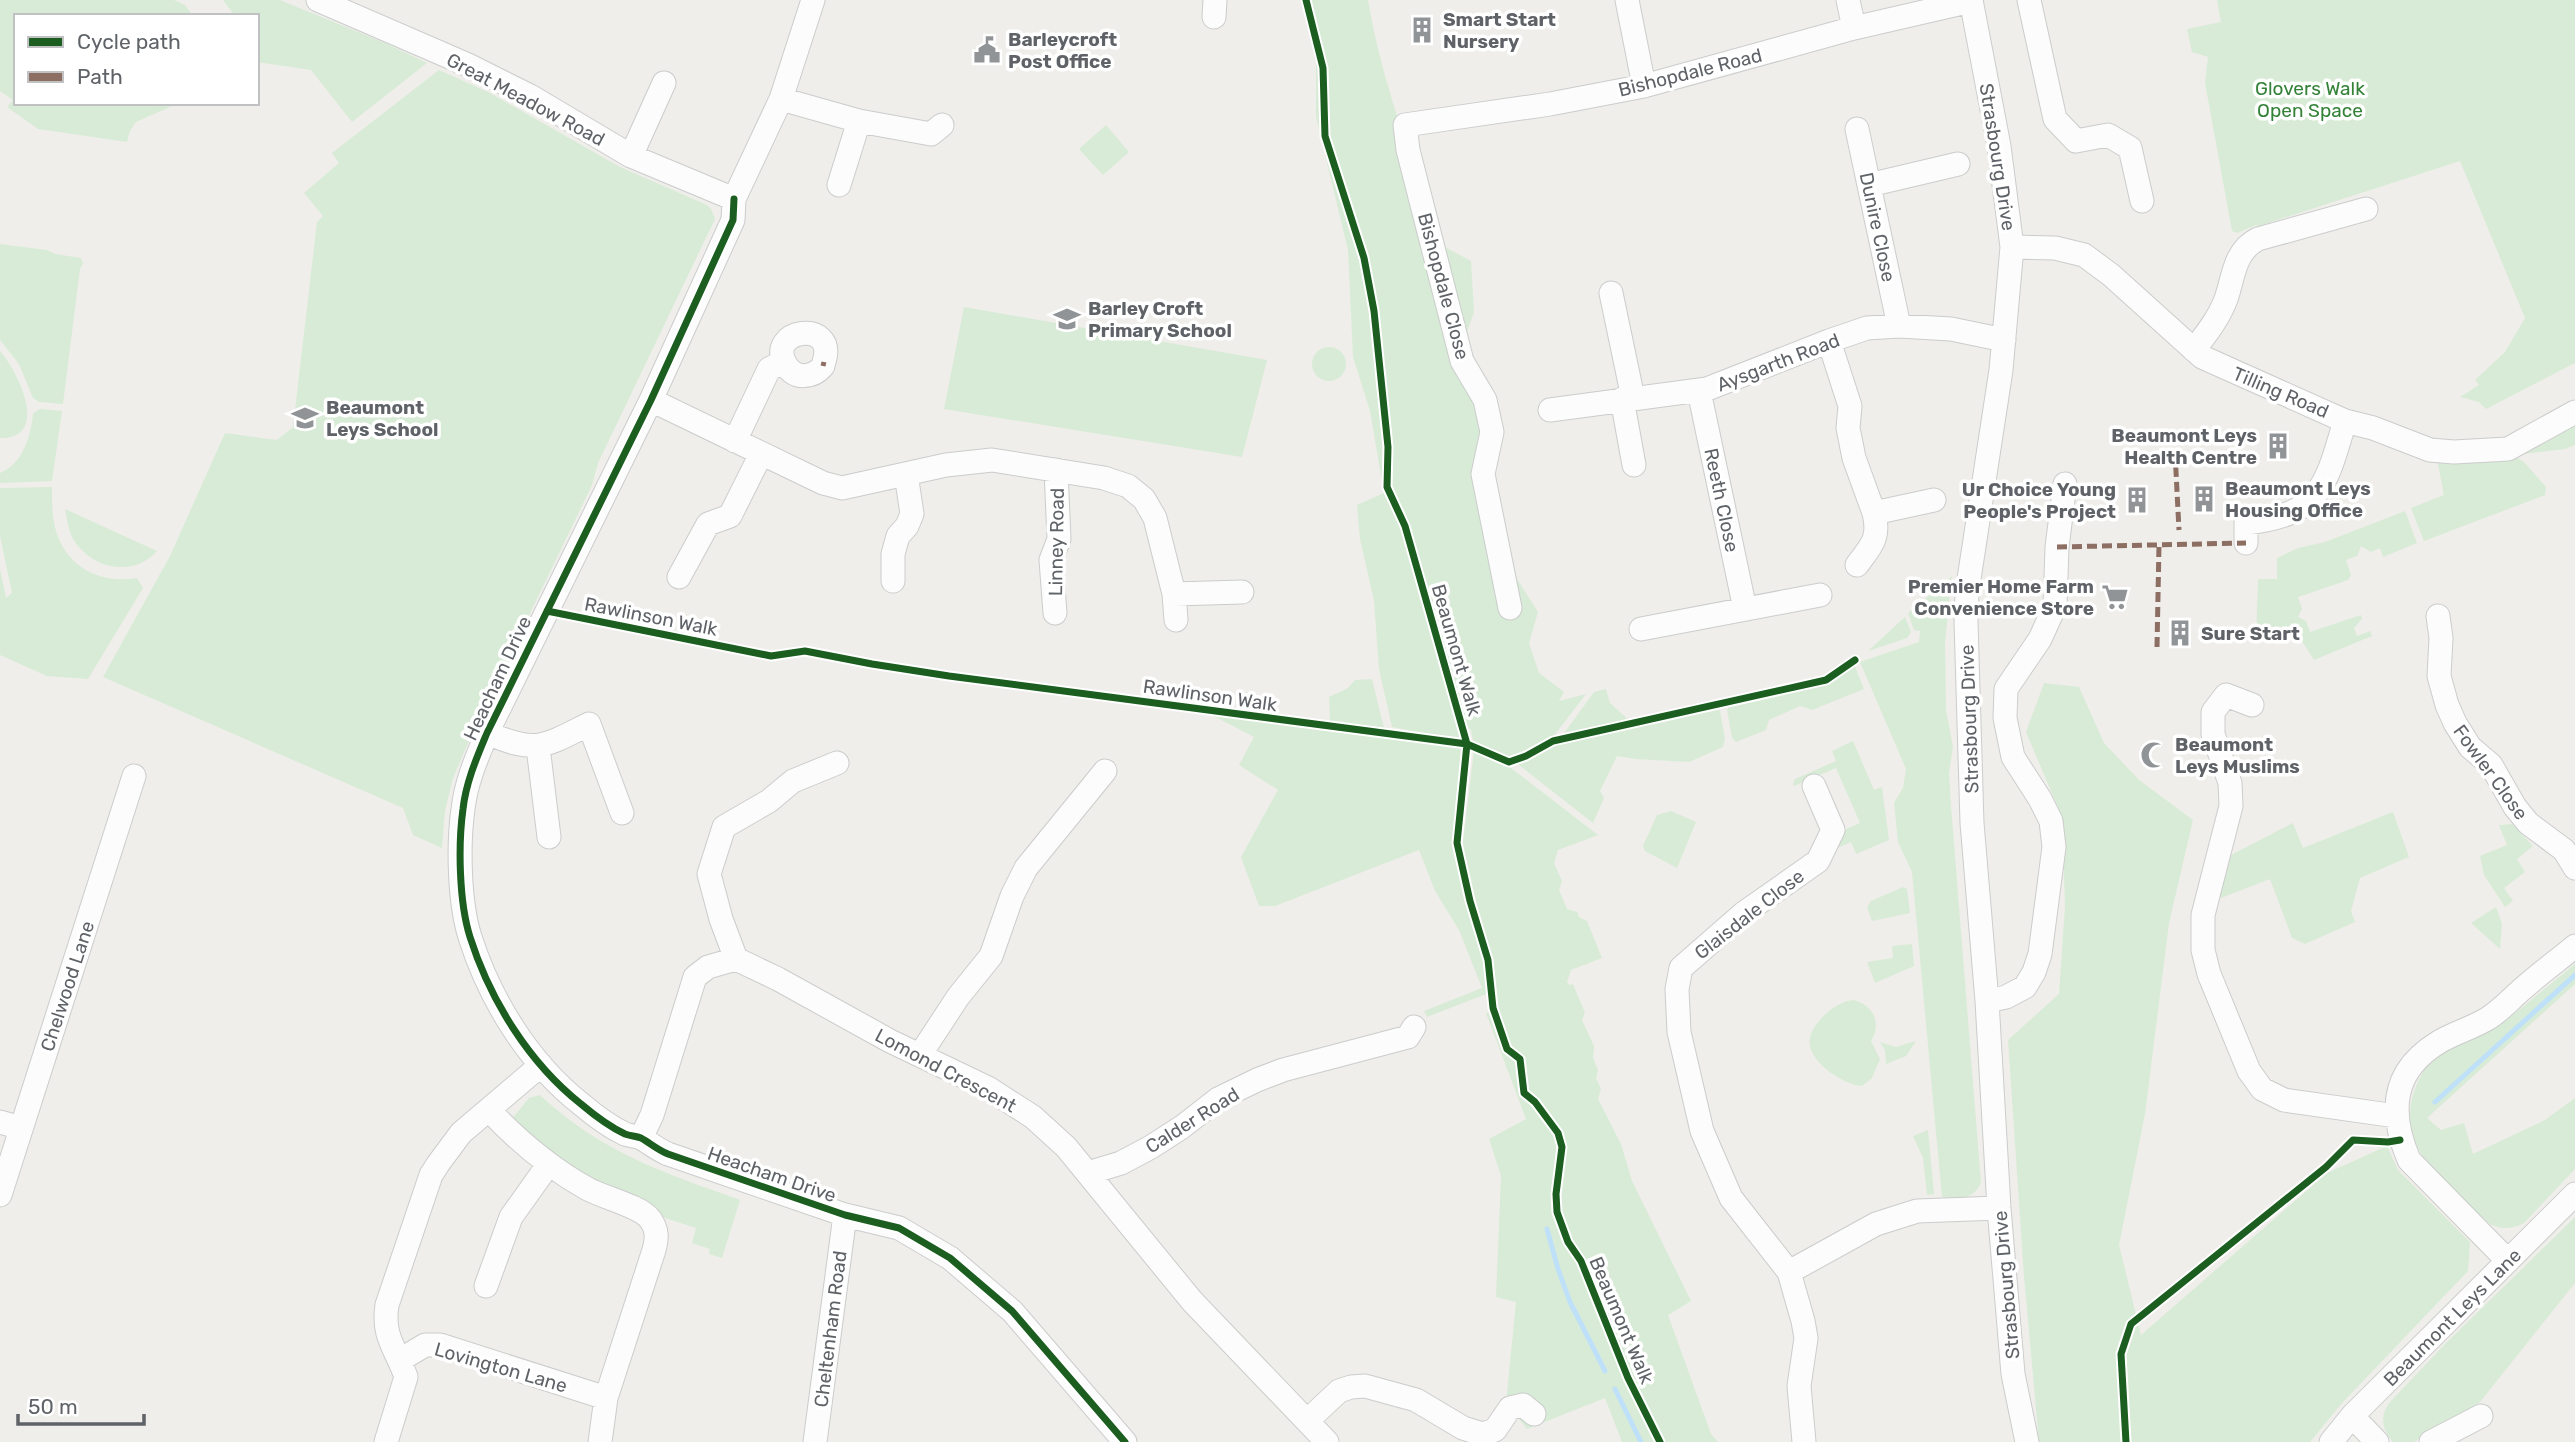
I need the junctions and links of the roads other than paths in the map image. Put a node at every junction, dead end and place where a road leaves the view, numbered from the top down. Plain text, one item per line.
1 (318, 0) edge
2 (813, 0) edge
3 (1627, 0) edge
4 (1848, 0) edge
5 (1971, 0) edge
6 (2029, 0) edge
7 (1854, 28) junction
8 (664, 83) dead end
9 (1644, 86) junction
10 (781, 99) junction
11 (859, 121) junction
12 (942, 125) dead end
13 (1405, 125) joint
14 (1857, 129) dead end
15 (631, 156) junction
16 (1958, 164) dead end
17 (839, 185) dead end
18 (1869, 186) junction
19 (734, 199) junction
20 (2142, 201) dead end
21 (2366, 209) dead end
22 (2012, 247) junction
23 (1611, 293) dead end
24 (1899, 326) junction
25 (2004, 340) junction
26 (1829, 341) junction
27 (2194, 350) junction
28 (784, 361) junction
29 (1699, 391) junction
30 (1627, 399) junction
31 (651, 400) junction
32 (1550, 410) dead end
33 (2575, 412) edge
34 (2345, 421) junction
35 (735, 441) junction
36 (761, 454) junction
37 (1634, 465) dead end
38 (1056, 470) junction
39 (906, 474) junction
40 (2065, 484) dead end
41 (1934, 500) dead end
42 (1874, 513) junction
43 (2246, 543) dead end
44 (1857, 565) dead end
45 (679, 577) dead end
46 (893, 581) dead end
47 (1242, 592) dead end
48 (1174, 594) junction
49 (1820, 595) dead end
50 (1510, 608) dead end
51 (1745, 609) junction
52 (1055, 613) dead end
53 (2438, 616) dead end
54 (1175, 620) dead end
55 (1641, 629) dead end
56 (2252, 705) dead end
57 (487, 733) junction
58 (538, 747) junction
59 (837, 763) dead end
60 (1105, 771) dead end
61 (134, 776) dead end
62 (1814, 786) dead end
63 (622, 813) dead end
64 (549, 837) dead end
65 (2575, 868) edge
66 (2575, 946) edge
67 (736, 959) junction
68 (1987, 1001) junction
69 (1414, 1027) dead end
70 (920, 1055) junction
71 (541, 1065) junction
72 (489, 1110) junction
73 (2396, 1116) junction
74 (11, 1125) edge
75 (640, 1138) junction
76 (548, 1165) junction
77 (1088, 1172) junction
78 (2575, 1194) edge
79 (0, 1195) edge
80 (1999, 1208) junction
81 (845, 1215) junction
82 (2508, 1261) junction
83 (1789, 1272) junction
84 (486, 1286) dead end
85 (400, 1360) junction
86 (606, 1398) junction
87 (1534, 1414) dead end
88 (2352, 1416) junction
89 (2481, 1416) dead end
90 (1307, 1421) junction
91 (386, 1442) edge
92 (600, 1442) edge
93 (815, 1442) edge
94 (1125, 1442) edge
95 (1327, 1442) edge
96 (1804, 1442) edge
97 (2027, 1442) edge
98 (2331, 1442) edge
99 (2376, 1442) edge
100 (2431, 1442) edge

1 - 15 street, Great Meadow Road
2 - 10 street, Heacham Drive
3 - 9 street
4 - 7 street
5 - 7 street, Bishopdale Road
5 - 22 street, Strasbourg Drive
6 - 20 street
7 - 9 street, Bishopdale Road
8 - 15 street
9 - 13 street, Bishopdale Road
10 - 11 street
10 - 19 street, Heacham Drive
11 - 12 street
11 - 17 street
13 - 50 street, Bishopdale Close
14 - 18 street, Dunire Close
15 - 19 street, Great Meadow Road
16 - 18 street
18 - 24 street, Dunire Close
19 - 31 street, Heacham Drive
21 - 27 street
22 - 25 street, Strasbourg Drive
22 - 27 street, Tilling Road
23 - 30 street
24 - 25 street, Aysgarth Road
24 - 26 street, Aysgarth Road
25 - 68 street, Strasbourg Drive
26 - 29 street, Aysgarth Road
26 - 42 street
27 - 34 street, Tilling Road
28 - 28 street
28 - 35 street
29 - 30 street, Aysgarth Road
29 - 51 street, Reeth Close
30 - 32 street, Aysgarth Road
30 - 37 street
31 - 35 street, Linney Road
31 - 57 street, Heacham Drive
33 - 34 street, Tilling Road
34 - 43 street
35 - 36 street, Linney Road
36 - 39 street, Linney Road
36 - 45 street
38 - 39 street, Linney Road
38 - 48 street, Linney Road
38 - 52 street, Linney Road
39 - 46 street
40 - 68 street
41 - 42 street
42 - 44 street
47 - 48 street
48 - 54 street, Linney Road
49 - 51 street
51 - 55 street
53 - 65 street, Fowler Close
56 - 73 street
57 - 58 street
57 - 71 street, Heacham Drive
58 - 63 street
58 - 64 street
59 - 67 street
60 - 70 street
61 - 74 street, Chelwood Lane
62 - 83 street, Glaisdale Close
66 - 73 street
67 - 70 street, Lomond Crescent
67 - 75 street
68 - 80 street, Strasbourg Drive
69 - 77 street, Calder Road
70 - 77 street, Lomond Crescent
71 - 72 street
71 - 75 street, Heacham Drive
72 - 76 street
72 - 85 street
73 - 82 street
74 - 79 street, Chelwood Lane
75 - 81 street, Heacham Drive
76 - 84 street
76 - 86 street
77 - 90 street, Lomond Crescent
78 - 82 street, Beaumont Leys Lane
80 - 83 street
80 - 97 street, Strasbourg Drive
81 - 93 street, Cheltenham Road
81 - 94 street, Heacham Drive
82 - 88 street, Beaumont Leys Lane
83 - 96 street
85 - 86 street, Lovington Lane
85 - 91 street
86 - 92 street
87 - 90 street
88 - 98 street, Beaumont Leys Lane
88 - 99 street
89 - 100 street
90 - 95 street, Lomond Crescent

